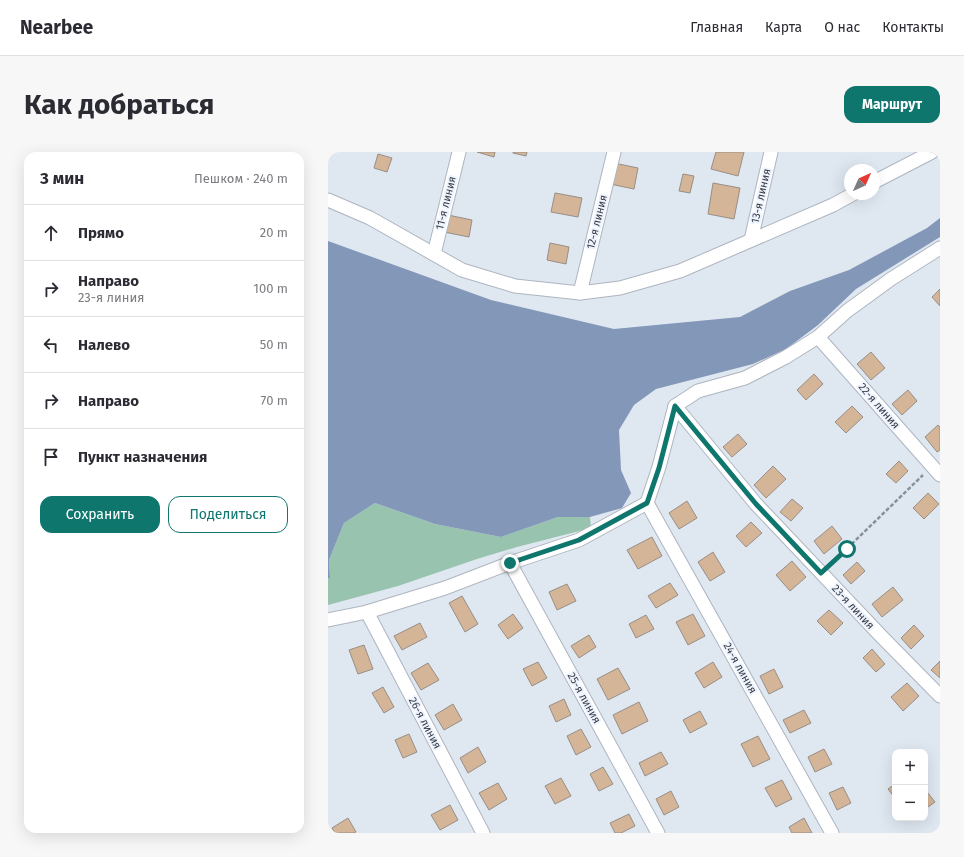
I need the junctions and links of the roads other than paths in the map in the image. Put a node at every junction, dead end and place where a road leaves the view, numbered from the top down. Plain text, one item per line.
1 (459, 152) edge
2 (614, 152) edge
3 (771, 152) edge
4 (925, 154) edge
5 (880, 179) edge
6 (844, 199) edge
7 (328, 200) edge
8 (751, 240) junction
9 (940, 248) edge
10 (434, 254) junction
11 (580, 293) junction
12 (818, 338) junction
13 (675, 406) junction
14 (936, 471) edge
15 (647, 503) junction
16 (510, 563) junction
17 (366, 612) junction
18 (328, 620) edge
19 (940, 696) edge
20 (483, 833) edge
21 (658, 833) edge
22 (832, 833) edge

1 - 10 street, 11-я линия
2 - 11 street, 12-я линия
3 - 8 street, 13-я линия
4 - 5 street
6 - 8 street
7 - 10 street
8 - 11 street
9 - 12 street
10 - 11 street
12 - 13 street
12 - 14 street, 22-я линия
13 - 15 street
13 - 19 street, 23-я линия
15 - 16 street
15 - 22 street, 24-я линия
16 - 17 street
16 - 21 street, 25-я линия
17 - 18 street
17 - 20 street, 26-я линия

